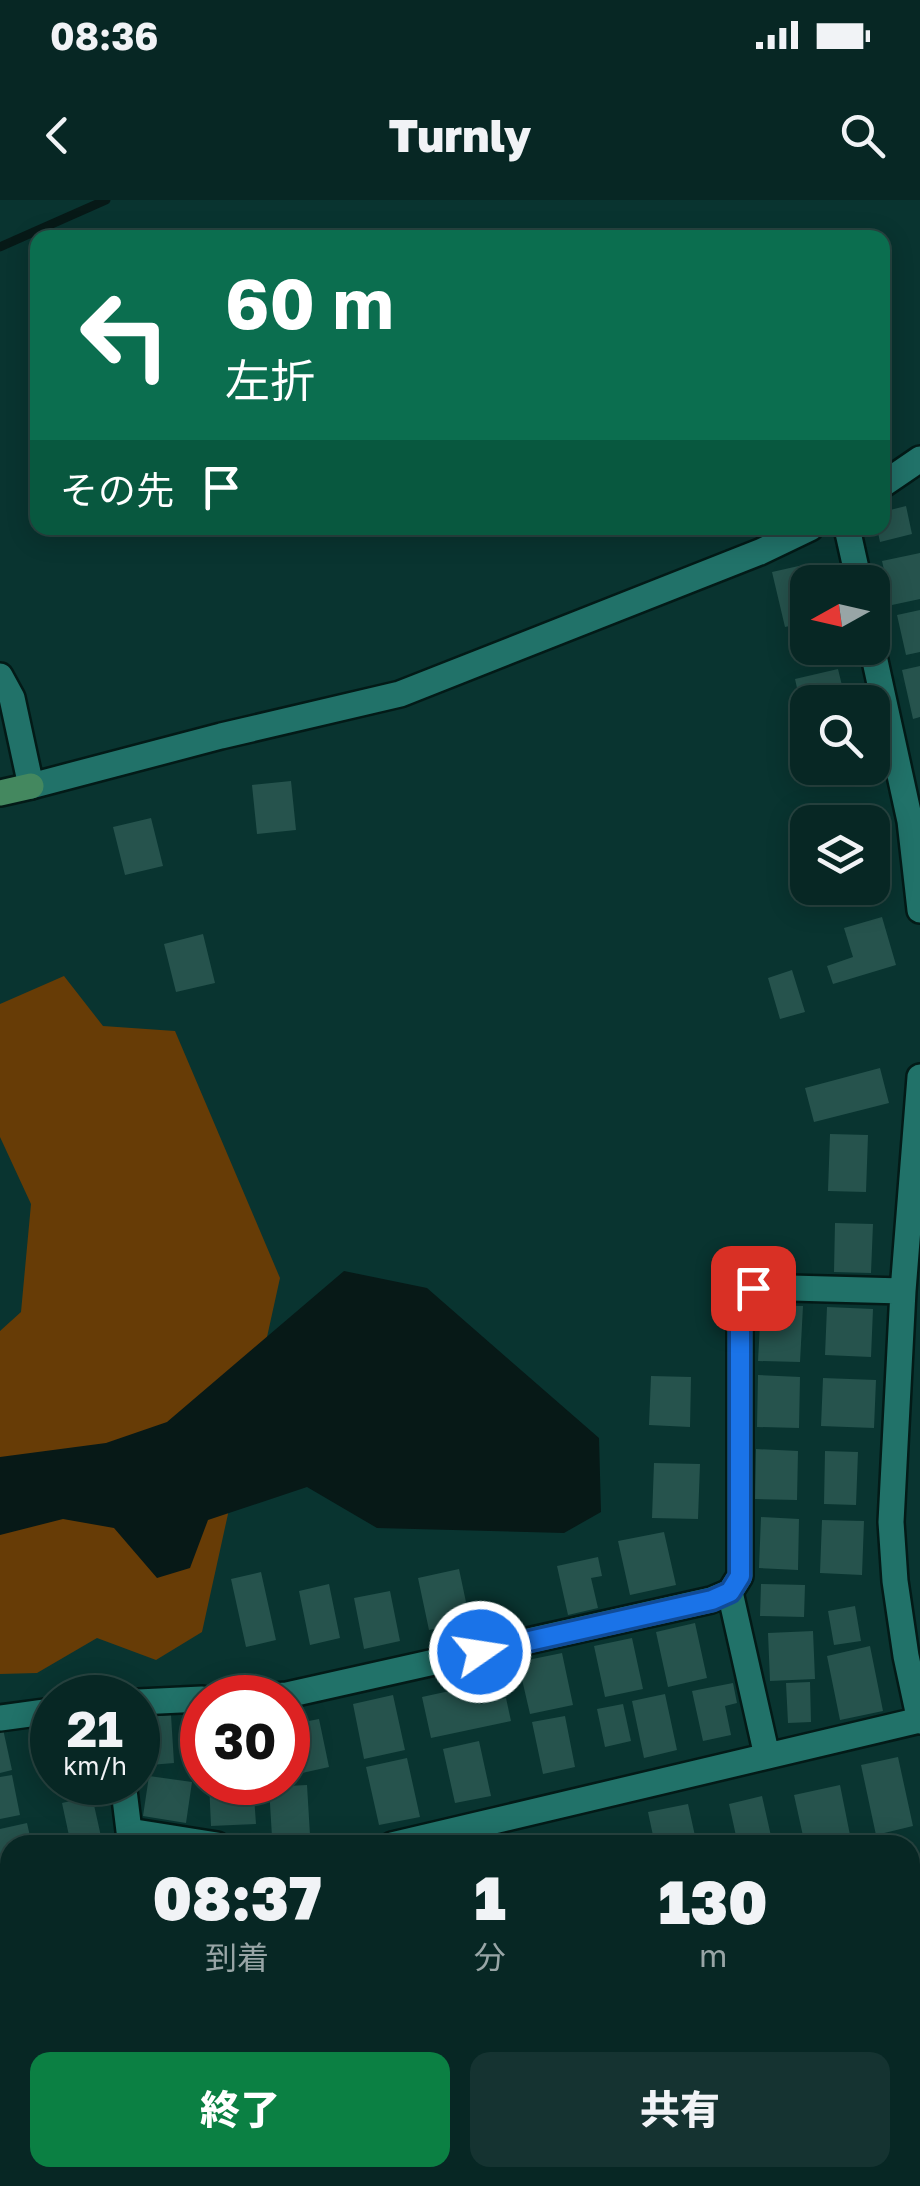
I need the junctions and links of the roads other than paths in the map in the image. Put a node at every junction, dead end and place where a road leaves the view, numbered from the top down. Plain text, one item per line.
1 (920, 459) edge
2 (890, 480) edge
3 (795, 535) edge
4 (849, 535) edge
5 (856, 565) edge
6 (876, 665) edge
7 (0, 676) edge
8 (31, 786) junction
9 (0, 793) edge
10 (920, 910) edge
11 (920, 1077) edge
12 (903, 1292) junction
13 (730, 1592) junction
14 (913, 1656) edge
15 (310, 1690) edge
16 (30, 1714) edge
17 (0, 1718) edge
18 (920, 1720) edge
19 (767, 1756) junction
20 (126, 1805) edge
21 (155, 1835) edge
22 (434, 1835) edge

1 - 2 street
3 - 8 street
4 - 5 street
6 - 10 street
7 - 8 street
8 - 9 street
11 - 12 street
12 - 13 street
12 - 14 street
13 - 15 street
13 - 19 street
14 - 18 street
16 - 17 street
18 - 19 street
19 - 22 street
20 - 21 street

